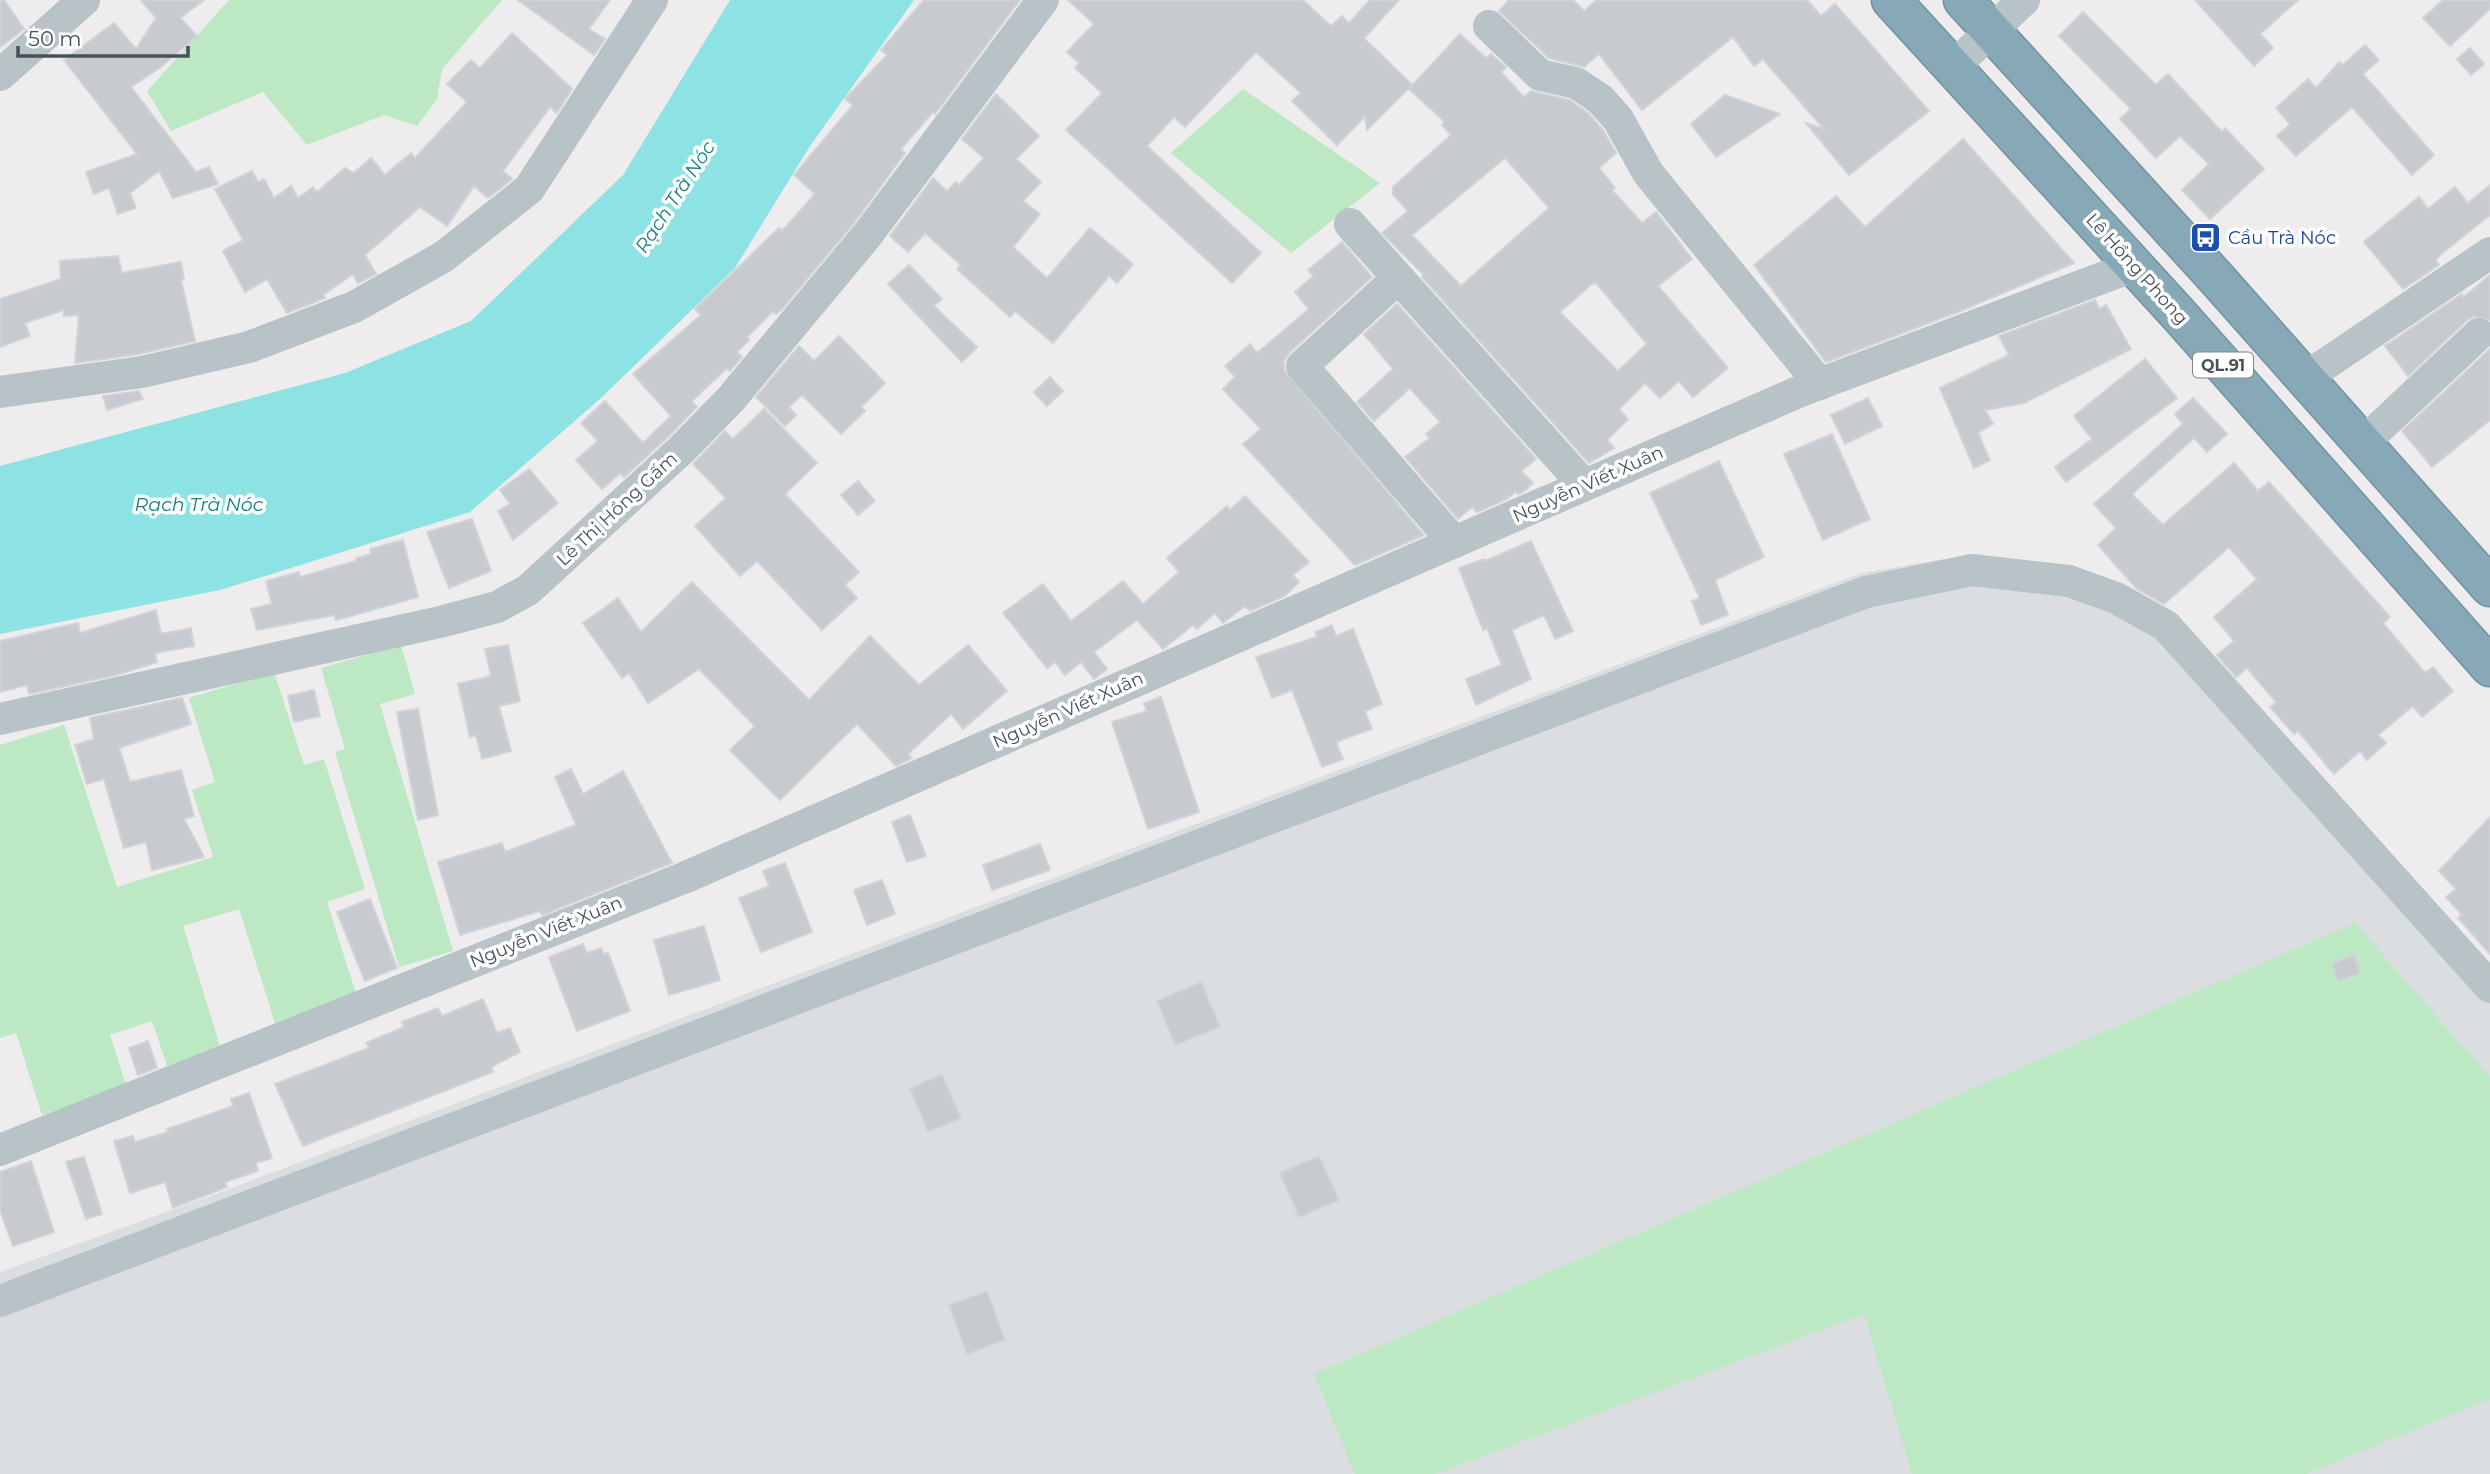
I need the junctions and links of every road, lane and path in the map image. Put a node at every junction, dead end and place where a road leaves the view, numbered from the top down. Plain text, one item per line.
1 (84, 0) edge
2 (652, 0) edge
3 (1043, 0) edge
4 (1891, 0) edge
5 (1963, 0) edge
6 (2024, 0) edge
7 (1489, 26) dead end
8 (1991, 31) junction
9 (1953, 67) junction
10 (0, 75) edge
11 (1350, 224) dead end
12 (2490, 253) edge
13 (2134, 265) junction
14 (1398, 278) junction
15 (2217, 279) junction
16 (2180, 316) junction
17 (2479, 334) dead end
18 (2305, 378) junction
19 (1820, 384) junction
20 (0, 392) edge
21 (2363, 443) junction
22 (1584, 485) junction
23 (1454, 542) junction
24 (2490, 587) edge
25 (2490, 667) edge
26 (0, 719) edge
27 (2490, 987) edge
28 (0, 1150) edge
29 (0, 1301) edge

1 - 10 street
2 - 20 street
3 - 26 street, Lê Thị Hồng Gấm
4 - 9 highway, Lê Hồng Phong / QL.91
5 - 8 highway, QL.91
6 - 8 street
7 - 19 street
8 - 9 street
8 - 15 highway, QL.91
9 - 13 highway, Lê Hồng Phong / QL.91
11 - 14 street
12 - 18 street
13 - 16 highway, Lê Hồng Phong / QL.91
13 - 19 street, Nguyễn Viết Xuân
14 - 22 street
14 - 23 street
15 - 16 highway
15 - 18 highway, QL.91
16 - 25 highway, Lê Hồng Phong / QL.91
17 - 21 street
18 - 21 highway, QL.91
19 - 22 street, Nguyễn Viết Xuân
21 - 24 highway, QL.91
22 - 23 street, Nguyễn Viết Xuân
23 - 28 street, Nguyễn Viết Xuân
27 - 29 street

